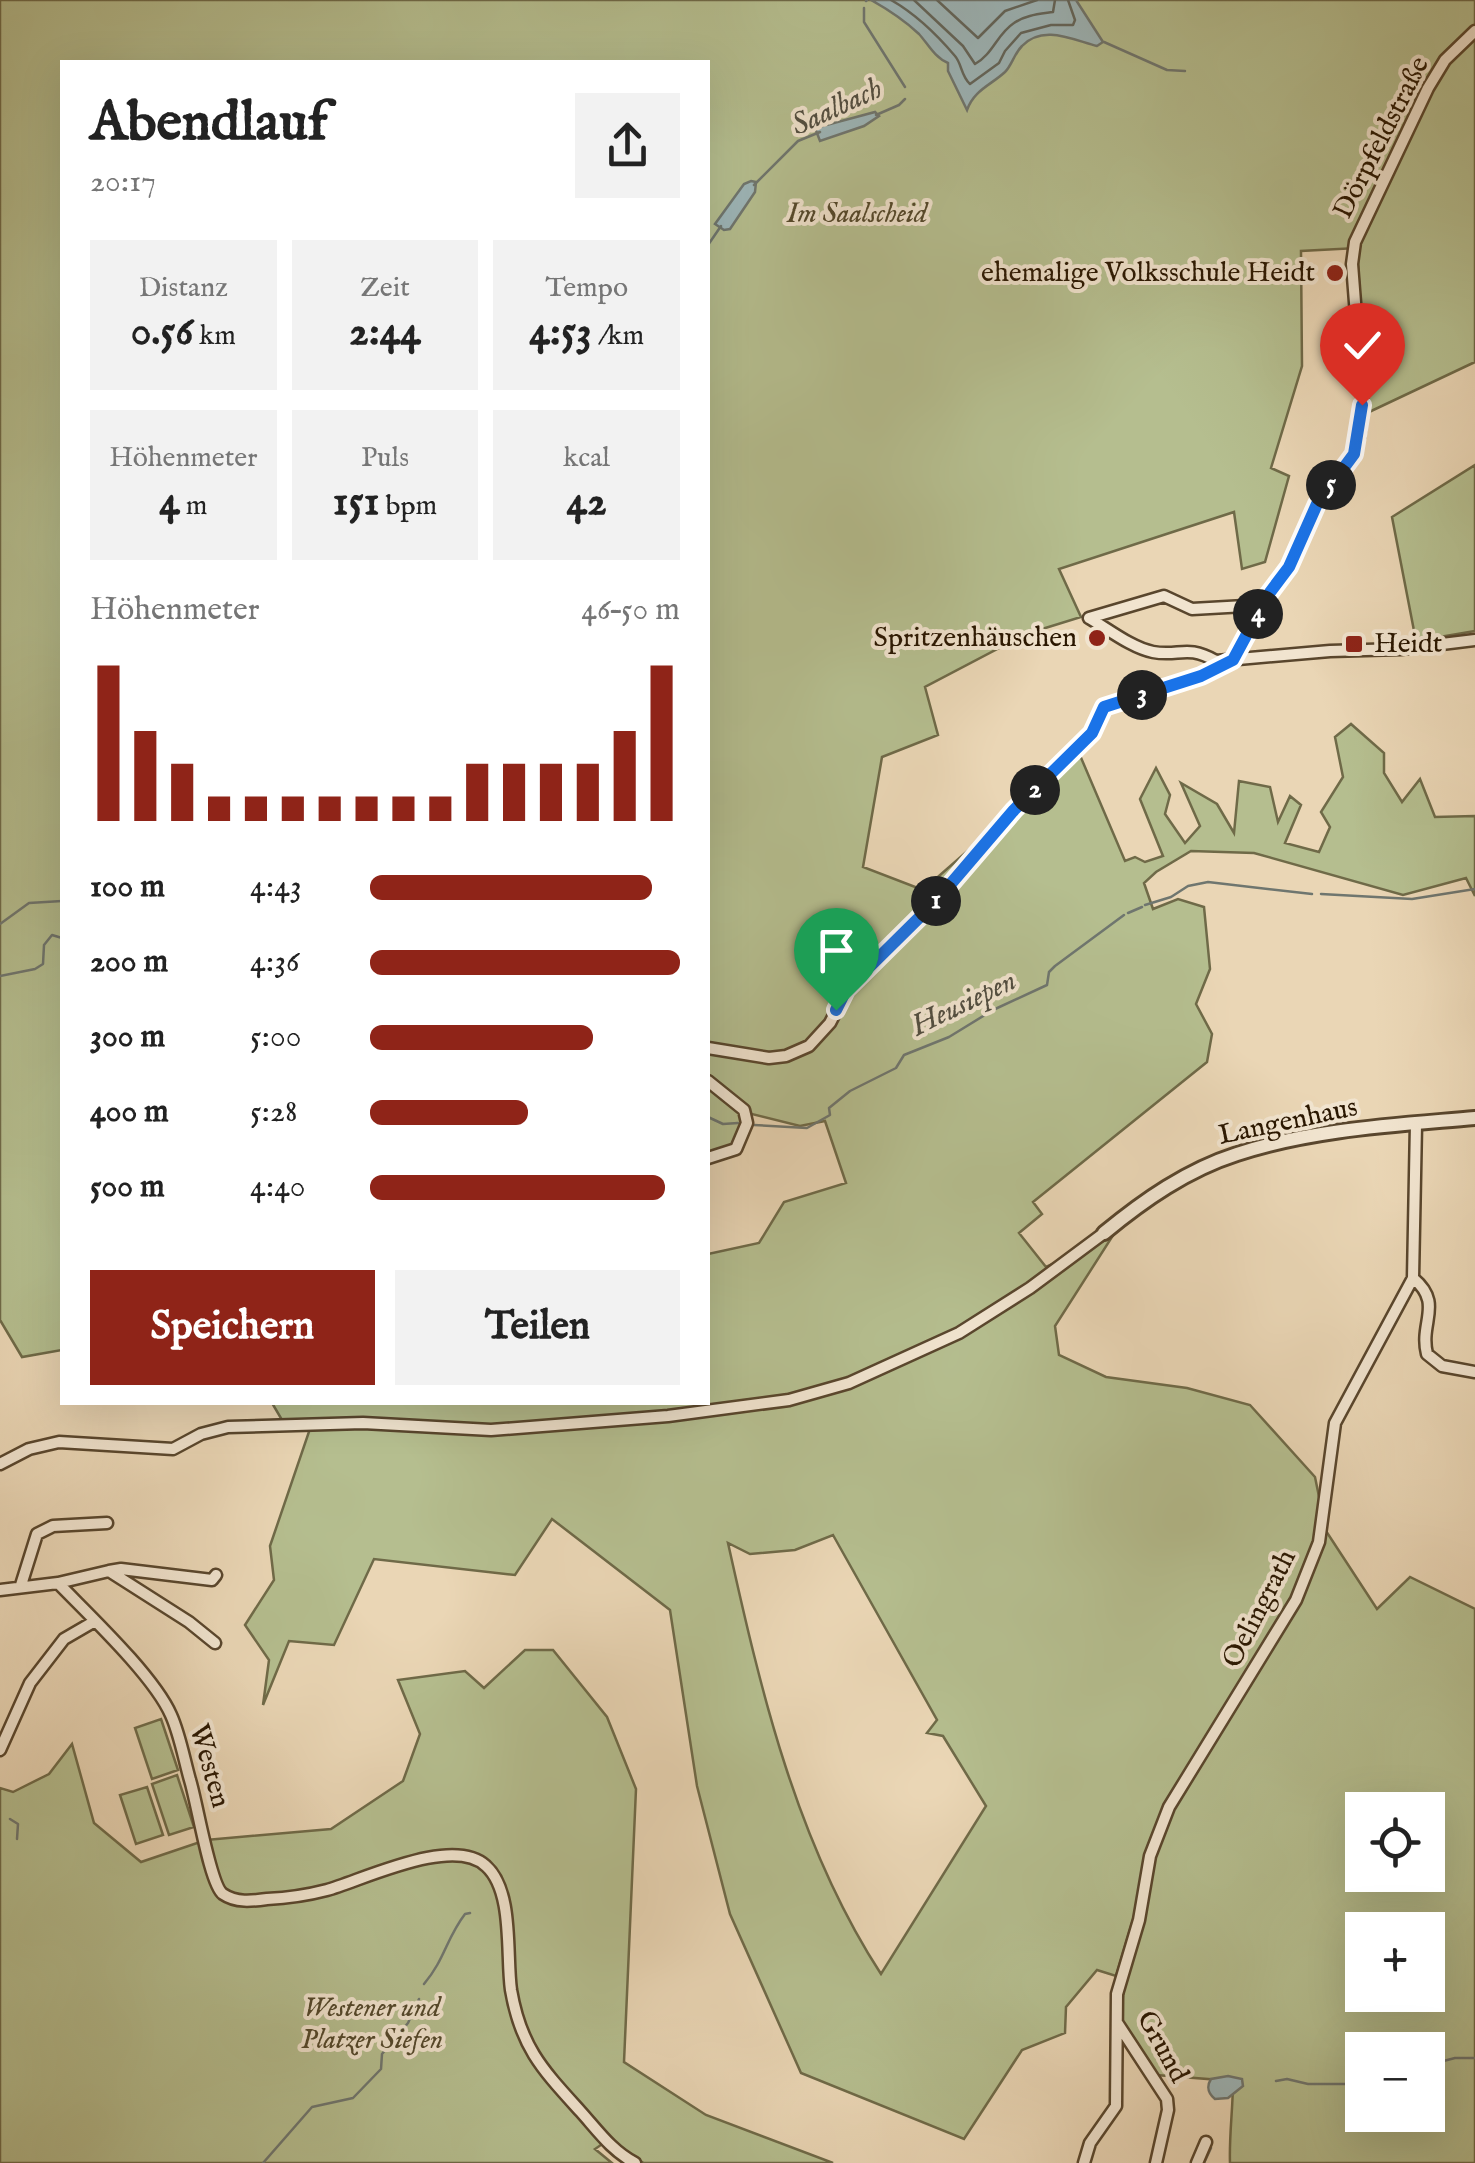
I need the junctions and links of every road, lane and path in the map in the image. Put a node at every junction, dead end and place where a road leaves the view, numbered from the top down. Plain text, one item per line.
1 (1475, 31) edge
2 (1268, 595) junction
3 (1475, 640) edge
4 (1233, 660) junction
5 (710, 1048) edge
6 (710, 1083) edge
7 (1475, 1118) edge
8 (1416, 1124) junction
9 (710, 1157) edge
10 (1104, 1233) joint
11 (1413, 1278) junction
12 (1475, 1372) edge
13 (0, 1464) edge
14 (107, 1523) dead end
15 (109, 1571) junction
16 (216, 1575) dead end
17 (58, 1584) junction
18 (20, 1585) junction
19 (0, 1590) edge
20 (95, 1621) junction
21 (215, 1643) dead end
22 (0, 1750) edge
23 (1156, 1838) joint
24 (1117, 2023) junction
25 (1206, 2142) dead end
26 (636, 2163) edge
27 (1084, 2163) edge
28 (1156, 2163) edge
29 (1197, 2163) edge

1 - 2 street, Dörpfeldstraße
2 - 4 street, Dörpfeldstraße
2 - 4 street
3 - 4 street
4 - 5 street
6 - 9 street
7 - 8 street, Langenhaus
8 - 10 street, Langenhaus
8 - 11 street, Oelingrath
10 - 13 street, Langenhaus
11 - 12 street, Oelingrath
11 - 23 street, Oelingrath
14 - 18 street
15 - 16 street
15 - 17 street
15 - 21 street
17 - 18 street
17 - 20 street, Westen
18 - 19 street
20 - 22 street
20 - 26 street, Westen
23 - 24 street, Grund
24 - 27 street
24 - 28 street, Grund
25 - 29 street

